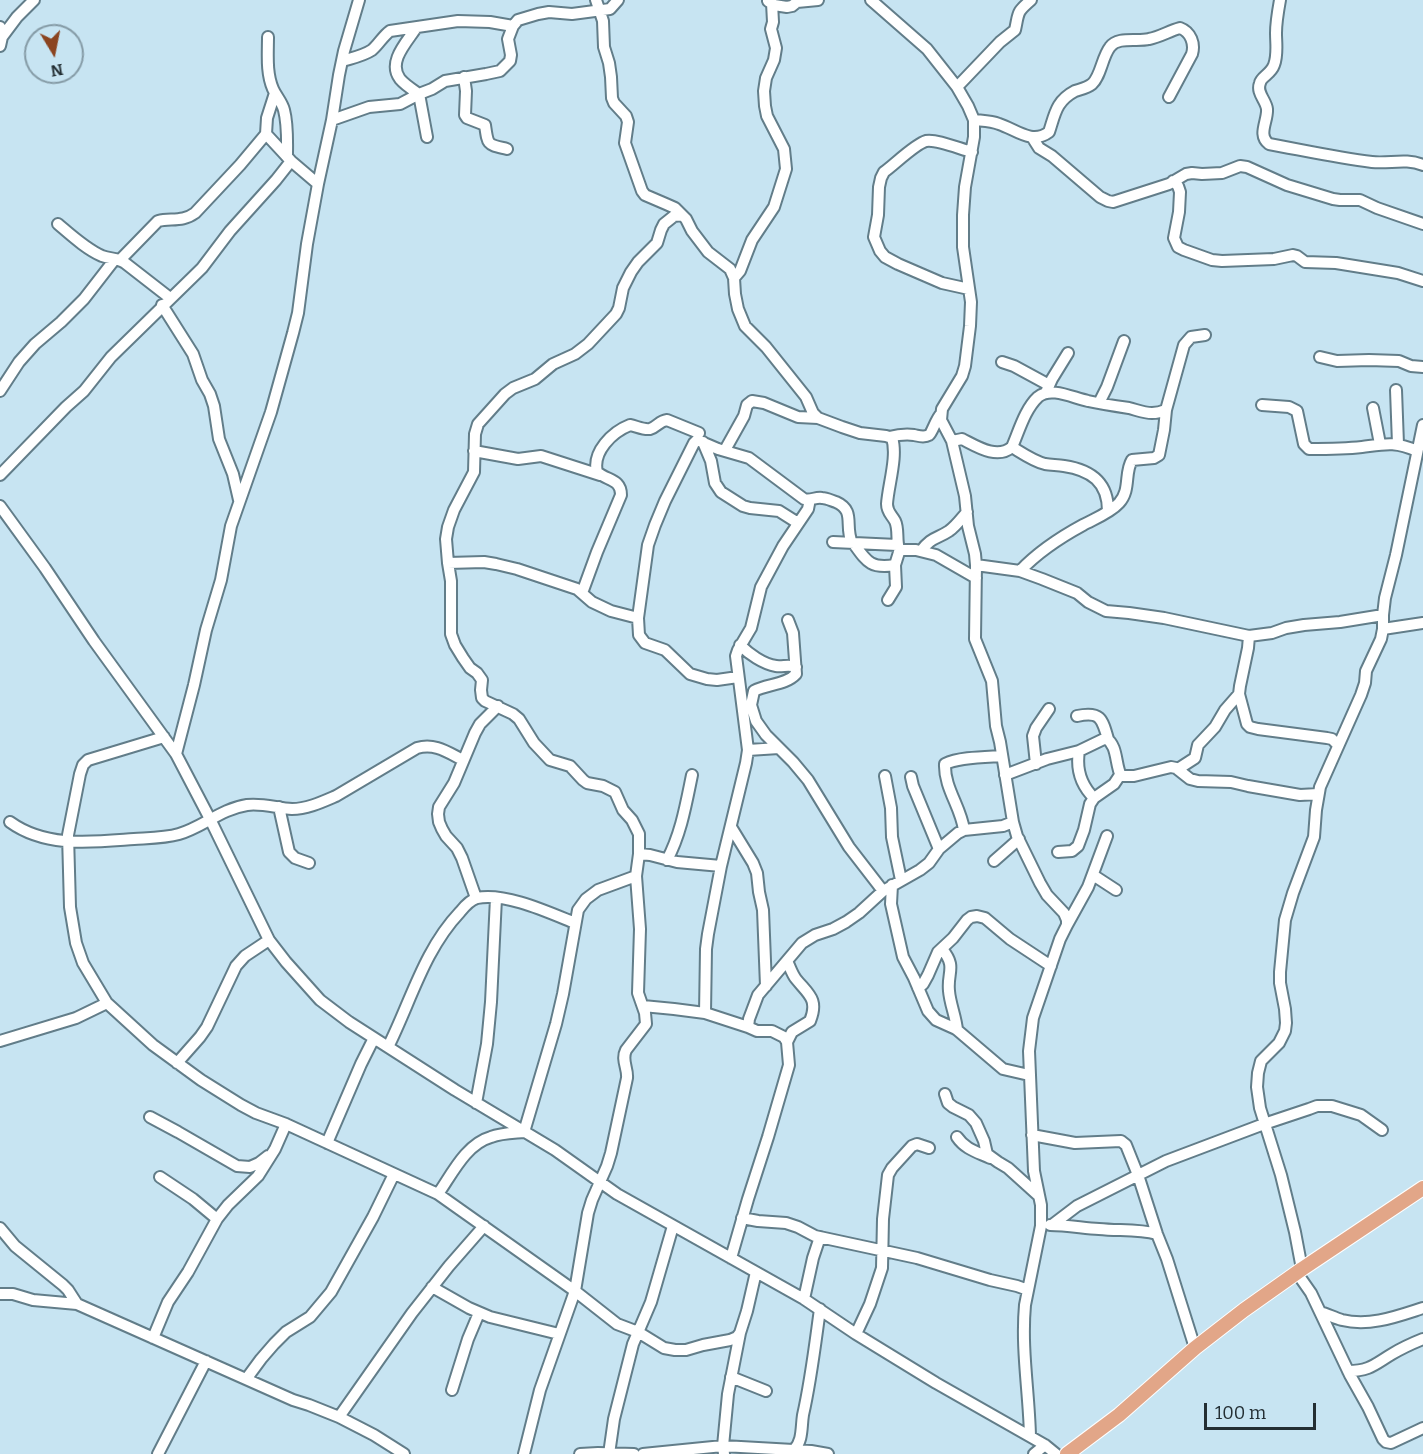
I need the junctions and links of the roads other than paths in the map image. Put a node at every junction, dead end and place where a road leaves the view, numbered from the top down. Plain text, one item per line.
1 (34, 0) edge
2 (360, 0) edge
3 (618, 0) edge
4 (818, 0) edge
5 (871, 0) edge
6 (1029, 0) edge
7 (1280, 0) edge
8 (770, 2) edge
9 (598, 5) edge
10 (513, 26) junction
11 (416, 28) junction
12 (268, 37) dead end
13 (1, 38) edge
14 (342, 61) junction
15 (464, 77) junction
16 (957, 87) junction
17 (275, 93) junction
18 (419, 94) junction
19 (1169, 97) dead end
20 (332, 120) junction
21 (974, 120) junction
22 (266, 134) junction
23 (427, 137) dead end
24 (1032, 137) junction
25 (507, 149) dead end
26 (972, 152) junction
27 (289, 159) junction
28 (1423, 165) edge
29 (1173, 182) junction
30 (318, 184) junction
31 (682, 215) junction
32 (58, 224) dead end
33 (1423, 224) edge
34 (118, 259) junction
35 (734, 278) junction
36 (1423, 281) edge
37 (969, 289) junction
38 (166, 302) junction
39 (1205, 335) dead end
40 (1124, 341) dead end
41 (1068, 353) dead end
42 (1320, 357) dead end
43 (1002, 362) dead end
44 (1423, 367) edge
45 (1047, 389) junction
46 (1395, 390) dead end
47 (0, 391) edge
48 (1099, 403) junction
49 (1262, 405) dead end
50 (1373, 408) dead end
51 (1166, 410) junction
52 (940, 414) junction
53 (818, 418) junction
54 (1423, 425) edge
55 (890, 437) junction
56 (701, 438) junction
57 (952, 441) junction
58 (1380, 444) junction
59 (1398, 444) junction
60 (1012, 447) junction
61 (725, 450) junction
62 (1418, 451) junction
63 (474, 452) junction
64 (0, 475) edge
65 (601, 475) junction
66 (807, 500) junction
67 (239, 501) junction
68 (0, 506) edge
69 (1108, 511) junction
70 (967, 512) junction
71 (798, 523) junction
72 (833, 542) dead end
73 (853, 544) junction
74 (899, 547) junction
75 (921, 551) junction
76 (448, 563) junction
77 (895, 565) junction
78 (976, 566) junction
79 (1020, 572) junction
80 (976, 578) junction
81 (582, 593) junction
82 (888, 600) dead end
83 (1383, 615) junction
84 (638, 618) junction
85 (788, 620) dead end
86 (1423, 623) edge
87 (1383, 629) junction
88 (1249, 636) junction
89 (741, 645) junction
90 (796, 667) junction
91 (738, 677) junction
92 (1239, 694) junction
93 (498, 706) junction
94 (1049, 710) dead end
95 (1077, 716) dead end
96 (164, 737) junction
97 (1108, 739) junction
98 (1338, 745) junction
99 (779, 748) junction
100 (748, 750) junction
101 (1079, 751) junction
102 (176, 754) junction
103 (1002, 756) junction
104 (464, 760) junction
105 (1036, 764) junction
106 (1178, 769) junction
107 (692, 775) dead end
108 (1005, 775) junction
109 (1120, 775) junction
110 (885, 776) dead end
111 (912, 777) dead end
112 (1318, 794) junction
113 (1094, 798) junction
114 (279, 807) junction
115 (210, 819) junction
116 (10, 822) dead end
117 (1013, 822) junction
118 (730, 827) junction
119 (964, 830) junction
120 (1107, 836) dead end
121 (1019, 839) junction
122 (68, 841) junction
123 (939, 849) junction
124 (1058, 852) dead end
125 (639, 854) junction
126 (667, 860) junction
127 (994, 861) dead end
128 (309, 863) dead end
129 (721, 866) junction
130 (1093, 875) junction
131 (636, 876) junction
132 (892, 886) junction
133 (1116, 890) dead end
134 (476, 898) junction
135 (496, 898) junction
136 (575, 923) junction
137 (1067, 925) junction
138 (269, 940) junction
139 (942, 949) junction
140 (787, 961) junction
141 (1051, 966) junction
142 (766, 986) junction
143 (918, 988) junction
144 (107, 1003) junction
145 (643, 1006) junction
146 (705, 1013) junction
147 (748, 1027) junction
148 (957, 1030) junction
149 (374, 1038) junction
150 (0, 1041) edge
151 (787, 1042) junction
152 (388, 1047) junction
153 (177, 1063) junction
154 (1029, 1075) junction
155 (945, 1094) dead end
156 (476, 1103) junction
157 (150, 1118) dead end
158 (286, 1124) junction
159 (1264, 1124) junction
160 (1382, 1130) dead end
161 (524, 1132) junction
162 (1032, 1135) junction
163 (957, 1137) dead end
164 (327, 1143) junction
165 (929, 1148) dead end
166 (275, 1149) junction
167 (991, 1158) junction
168 (394, 1174) junction
169 (1138, 1175) junction
170 (160, 1177) dead end
171 (599, 1181) junction
172 (1423, 1188) edge
173 (438, 1194) junction
174 (1039, 1196) junction
175 (742, 1218) junction
176 (217, 1219) junction
177 (484, 1226) junction
178 (673, 1226) junction
179 (1047, 1226) junction
180 (0, 1228) edge
181 (1157, 1234) junction
182 (820, 1237) junction
183 (883, 1250) junction
184 (731, 1258) junction
185 (1299, 1271) junction
186 (756, 1272) junction
187 (432, 1287) junction
188 (1028, 1290) junction
189 (575, 1291) junction
190 (0, 1294) edge
191 (804, 1299) junction
192 (77, 1304) junction
193 (1423, 1308) edge
194 (820, 1309) junction
195 (1320, 1312) junction
196 (479, 1313) junction
197 (638, 1332) junction
198 (740, 1333) junction
199 (559, 1334) junction
200 (856, 1334) junction
201 (153, 1338) junction
202 (1423, 1338) edge
203 (1195, 1348) junction
204 (206, 1361) junction
205 (1348, 1371) junction
206 (731, 1377) junction
207 (247, 1378) junction
208 (452, 1390) dead end
209 (766, 1391) dead end
210 (339, 1418) junction
211 (1423, 1428) edge
212 (1030, 1436) junction
213 (1391, 1443) junction
214 (1045, 1445) junction
215 (723, 1450) edge
216 (794, 1452) edge
217 (609, 1453) edge
218 (158, 1454) edge
219 (404, 1454) edge
220 (524, 1454) edge
221 (580, 1454) edge
222 (634, 1454) edge
223 (644, 1454) edge
224 (828, 1454) edge
225 (1034, 1454) edge
226 (1056, 1454) edge
227 (1067, 1454) edge
228 (1386, 1454) edge

1 - 13 street
2 - 14 street
3 - 9 street
4 - 8 street
5 - 16 street
6 - 16 street
7 - 28 street
8 - 35 street
9 - 10 street
9 - 31 street
10 - 11 street
10 - 15 street
11 - 14 street
11 - 18 street
12 - 17 street
14 - 20 street
15 - 18 street
15 - 25 street
16 - 21 street
17 - 22 street
17 - 27 street
18 - 20 street
18 - 23 street
19 - 24 street
20 - 30 street
21 - 24 street
21 - 26 street
22 - 27 street
22 - 34 street
24 - 29 street
26 - 37 street
26 - 37 street
27 - 30 street
27 - 38 street
29 - 33 street
29 - 36 street
30 - 67 street
31 - 35 street
31 - 63 street
32 - 34 street
34 - 38 street
34 - 47 street
35 - 53 street
37 - 52 street
38 - 64 street
38 - 67 street
39 - 51 street
40 - 48 street
41 - 45 street
42 - 44 street
43 - 45 street
45 - 48 street
45 - 60 street
46 - 59 street
48 - 51 street
49 - 58 street
50 - 58 street
51 - 69 street
52 - 55 street
52 - 57 street
53 - 55 street
53 - 61 street
54 - 62 street
55 - 74 street
56 - 61 street
56 - 65 street
56 - 71 street
56 - 84 street
57 - 60 street
57 - 70 street
58 - 59 street
59 - 62 street
60 - 69 street
61 - 66 street
62 - 83 street
63 - 65 street
63 - 76 street
65 - 81 street
66 - 71 street
66 - 73 street
67 - 102 street
68 - 96 street
69 - 79 street
70 - 75 street
70 - 78 street
71 - 89 street
72 - 73 street
73 - 74 street
73 - 77 street
74 - 75 street
74 - 77 street
75 - 80 street
76 - 81 street
76 - 93 street
77 - 82 street
78 - 79 street
78 - 80 street
79 - 88 street
80 - 103 street
81 - 84 street
83 - 87 street
83 - 88 street
84 - 91 street
85 - 90 street
86 - 87 street
87 - 98 street
88 - 92 street
89 - 90 street
89 - 91 street
90 - 99 street
91 - 100 street
92 - 98 street
92 - 106 street
93 - 104 street
93 - 125 street
94 - 105 street
95 - 97 street
96 - 102 street
96 - 122 street
97 - 101 street
97 - 109 street
98 - 112 street
99 - 100 street
99 - 132 street
100 - 118 street
101 - 105 street
101 - 113 street
102 - 115 street
103 - 108 street
103 - 119 street
104 - 114 street
104 - 134 street
105 - 108 street
106 - 109 street
106 - 112 street
107 - 126 street
108 - 117 street
109 - 113 street
110 - 132 street
111 - 123 street
112 - 159 street
113 - 124 street
114 - 115 street
114 - 128 street
115 - 122 street
115 - 138 street
116 - 122 street
117 - 119 street
117 - 121 street
118 - 129 street
118 - 142 street
119 - 123 street
120 - 130 street
121 - 127 street
121 - 137 street
122 - 144 street
123 - 132 street
125 - 126 street
125 - 131 street
126 - 129 street
129 - 146 street
130 - 133 street
130 - 137 street
131 - 136 street
131 - 145 street
132 - 140 street
132 - 143 street
134 - 135 street
134 - 152 street
135 - 136 street
135 - 156 street
136 - 161 street
137 - 141 street
138 - 149 street
138 - 153 street
139 - 141 street
139 - 143 street
139 - 148 street
140 - 142 street
140 - 151 street
141 - 154 street
142 - 147 street
143 - 148 street
144 - 150 street
144 - 153 street
145 - 146 street
145 - 171 street
146 - 147 street
147 - 151 street
148 - 154 street
149 - 152 street
149 - 164 street
151 - 175 street
152 - 156 street
153 - 158 street
154 - 162 street
155 - 167 street
156 - 161 street
157 - 166 street
158 - 164 street
158 - 166 street
159 - 160 street
159 - 169 street
159 - 185 street
161 - 171 street
161 - 173 street
162 - 169 street
162 - 174 street
163 - 167 street
164 - 168 street
165 - 183 street
166 - 176 street
167 - 174 street
168 - 173 street
168 - 207 street
169 - 179 street
169 - 181 street
170 - 176 street
171 - 178 street
171 - 189 street
172 - 185 main road
173 - 177 street
174 - 179 street
175 - 182 street
175 - 184 street
176 - 201 street
177 - 187 street
177 - 189 street
178 - 184 street
178 - 197 street
179 - 181 street
179 - 188 street
180 - 192 street
181 - 203 street
182 - 183 street
182 - 191 street
183 - 188 street
183 - 200 street
184 - 186 street
185 - 195 street
185 - 203 main road
186 - 191 street
186 - 198 street
187 - 196 street
187 - 210 street
188 - 212 street
189 - 197 street
189 - 199 street
190 - 192 street
191 - 194 street
192 - 201 street
193 - 195 street
194 - 200 street
194 - 216 street
195 - 205 street
196 - 199 street
196 - 208 street
197 - 198 street
197 - 217 street
198 - 206 street
199 - 220 street
200 - 212 street
201 - 204 street
202 - 205 street
203 - 227 main road
204 - 207 street
204 - 218 street
205 - 213 street
206 - 209 street
206 - 215 street
207 - 210 street
210 - 219 street
211 - 213 street
212 - 214 street
213 - 228 street
214 - 225 street
214 - 226 street
215 - 216 street
215 - 223 street
216 - 224 street
217 - 221 street
217 - 222 street

